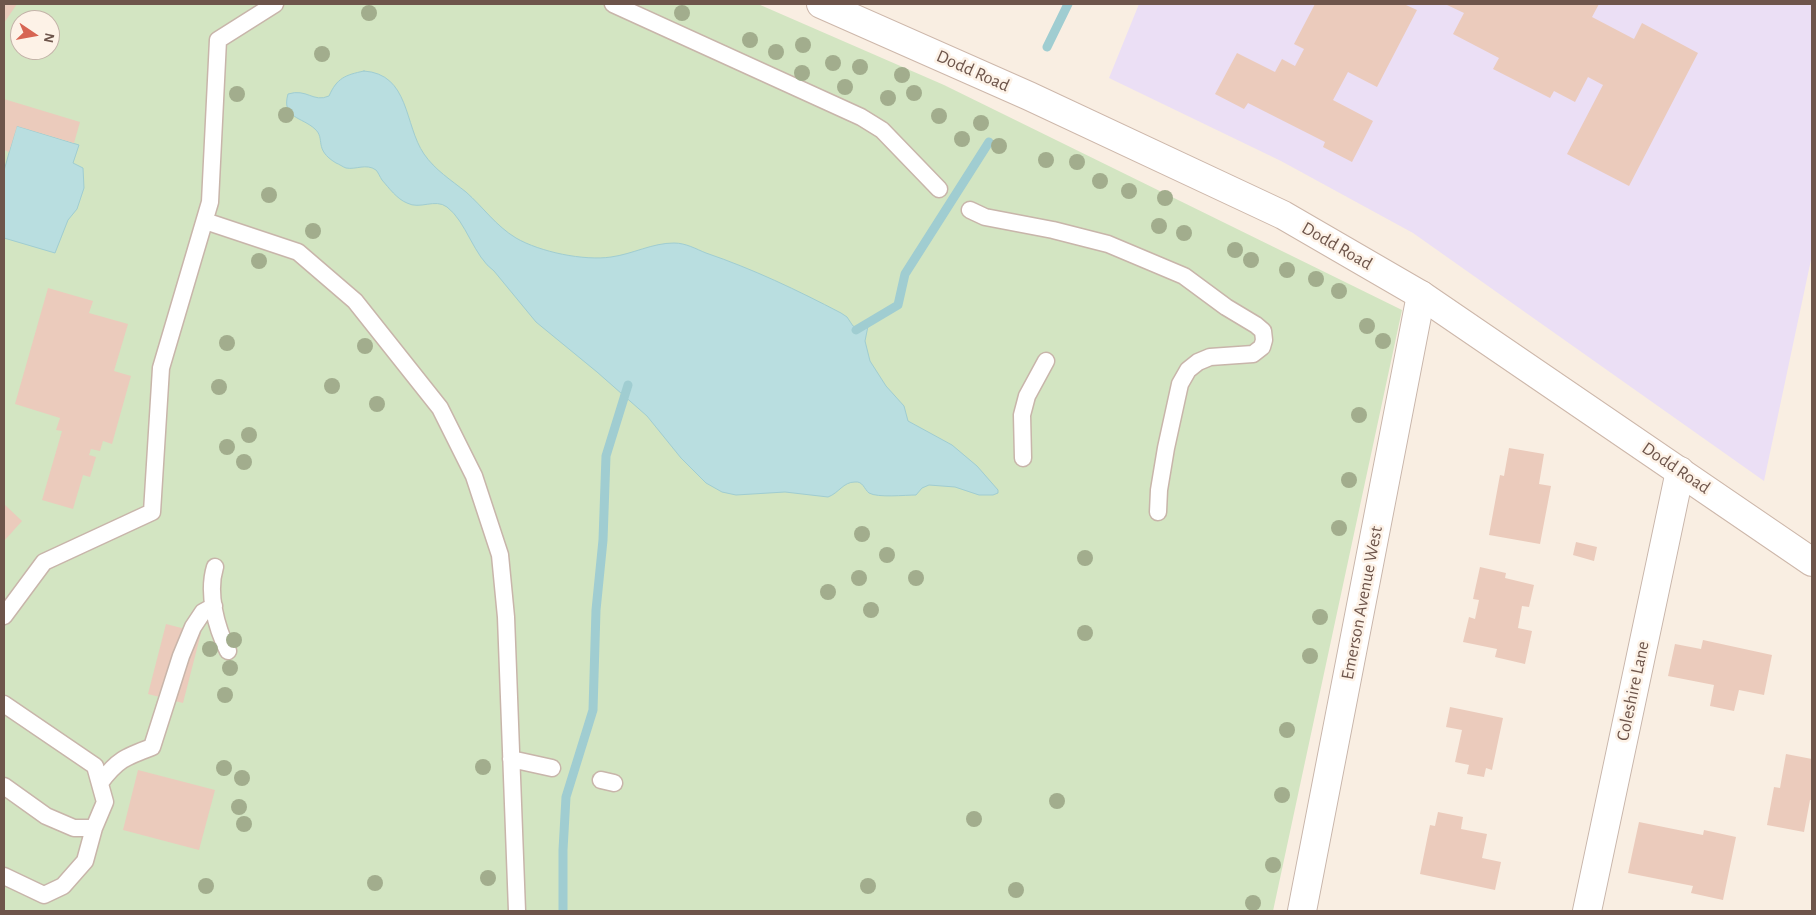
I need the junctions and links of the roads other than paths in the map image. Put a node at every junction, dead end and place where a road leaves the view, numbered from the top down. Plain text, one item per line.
1 (276, 4) edge
2 (613, 4) edge
3 (821, 4) edge
4 (939, 189) dead end
5 (970, 210) dead end
6 (205, 221) junction
7 (1421, 295) junction
8 (1046, 361) dead end
9 (1023, 458) dead end
10 (1680, 471) junction
11 (1158, 512) dead end
12 (1812, 562) edge
13 (215, 567) dead end
14 (214, 606) junction
15 (4, 616) edge
16 (228, 651) dead end
17 (4, 704) edge
18 (511, 758) junction
19 (552, 768) dead end
20 (100, 783) junction
21 (4, 786) edge
22 (94, 828) junction
23 (4, 876) edge
24 (517, 911) edge
25 (1303, 911) edge
26 (1587, 911) edge

1 - 6 lane
2 - 4 lane
3 - 7 main road, Dodd Road
5 - 11 lane
6 - 15 lane
6 - 18 lane
7 - 10 main road, Dodd Road
7 - 25 main road, Emerson Avenue West
8 - 9 lane
10 - 12 main road, Dodd Road
10 - 26 main road, Coleshire Lane
13 - 14 lane
14 - 16 lane
14 - 20 lane
17 - 20 lane
18 - 19 lane
18 - 24 lane
20 - 22 lane
21 - 22 lane
22 - 23 lane

